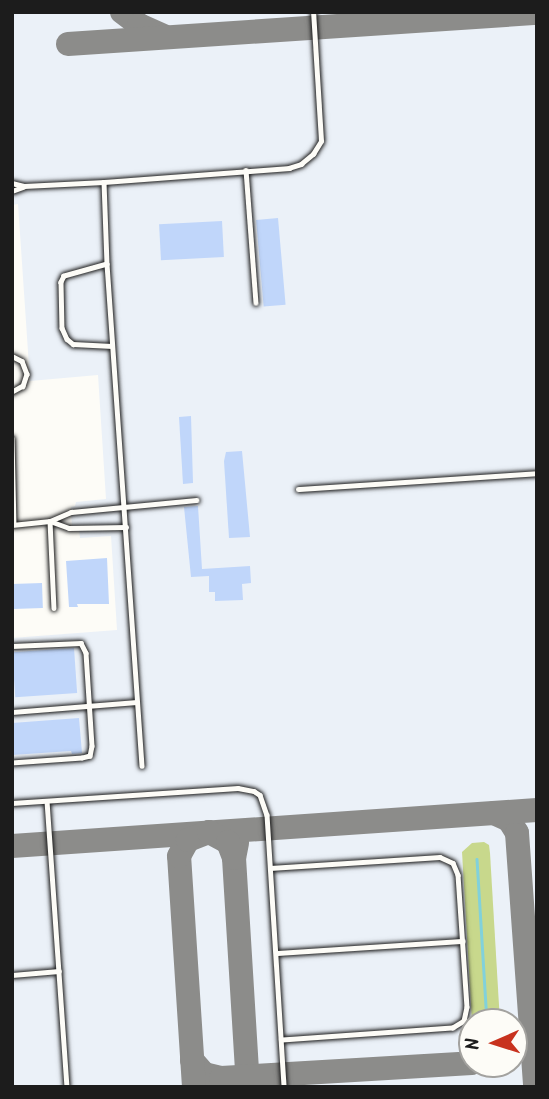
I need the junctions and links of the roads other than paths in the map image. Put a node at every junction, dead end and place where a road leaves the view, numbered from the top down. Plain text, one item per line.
1 (313, 12) edge
2 (246, 170) junction
3 (104, 182) junction
4 (12, 183) edge
5 (24, 186) junction
6 (12, 191) edge
7 (107, 264) junction
8 (256, 303) dead end
9 (112, 346) junction
10 (12, 356) edge
11 (12, 392) edge
12 (12, 438) edge
13 (537, 473) edge
14 (298, 489) dead end
15 (195, 500) dead end
16 (124, 505) junction
17 (50, 522) junction
18 (13, 525) edge
19 (126, 527) junction
20 (54, 608) dead end
21 (12, 646) edge
22 (137, 702) junction
23 (90, 706) junction
24 (12, 712) edge
25 (12, 763) edge
26 (142, 766) dead end
27 (47, 801) junction
28 (12, 803) edge
29 (270, 868) junction
30 (463, 941) junction
31 (276, 953) junction
32 (59, 971) junction
33 (12, 975) edge
34 (281, 1040) junction
35 (67, 1087) edge
36 (284, 1087) edge

1 - 2 lane
2 - 3 lane
2 - 8 lane
3 - 5 lane
3 - 7 lane
4 - 5 lane
5 - 6 lane
7 - 9 lane
7 - 9 lane
9 - 16 lane
10 - 11 lane
12 - 18 lane
13 - 14 lane
15 - 16 lane
16 - 17 lane
16 - 19 lane
17 - 18 lane
17 - 19 lane
17 - 20 lane
19 - 22 lane
21 - 23 lane
22 - 23 lane
22 - 26 lane
23 - 24 lane
23 - 25 lane
27 - 28 lane
27 - 29 lane
27 - 32 lane
29 - 30 lane
29 - 31 lane
30 - 31 lane
30 - 34 lane
31 - 34 lane
32 - 33 lane
32 - 35 lane
34 - 36 lane

